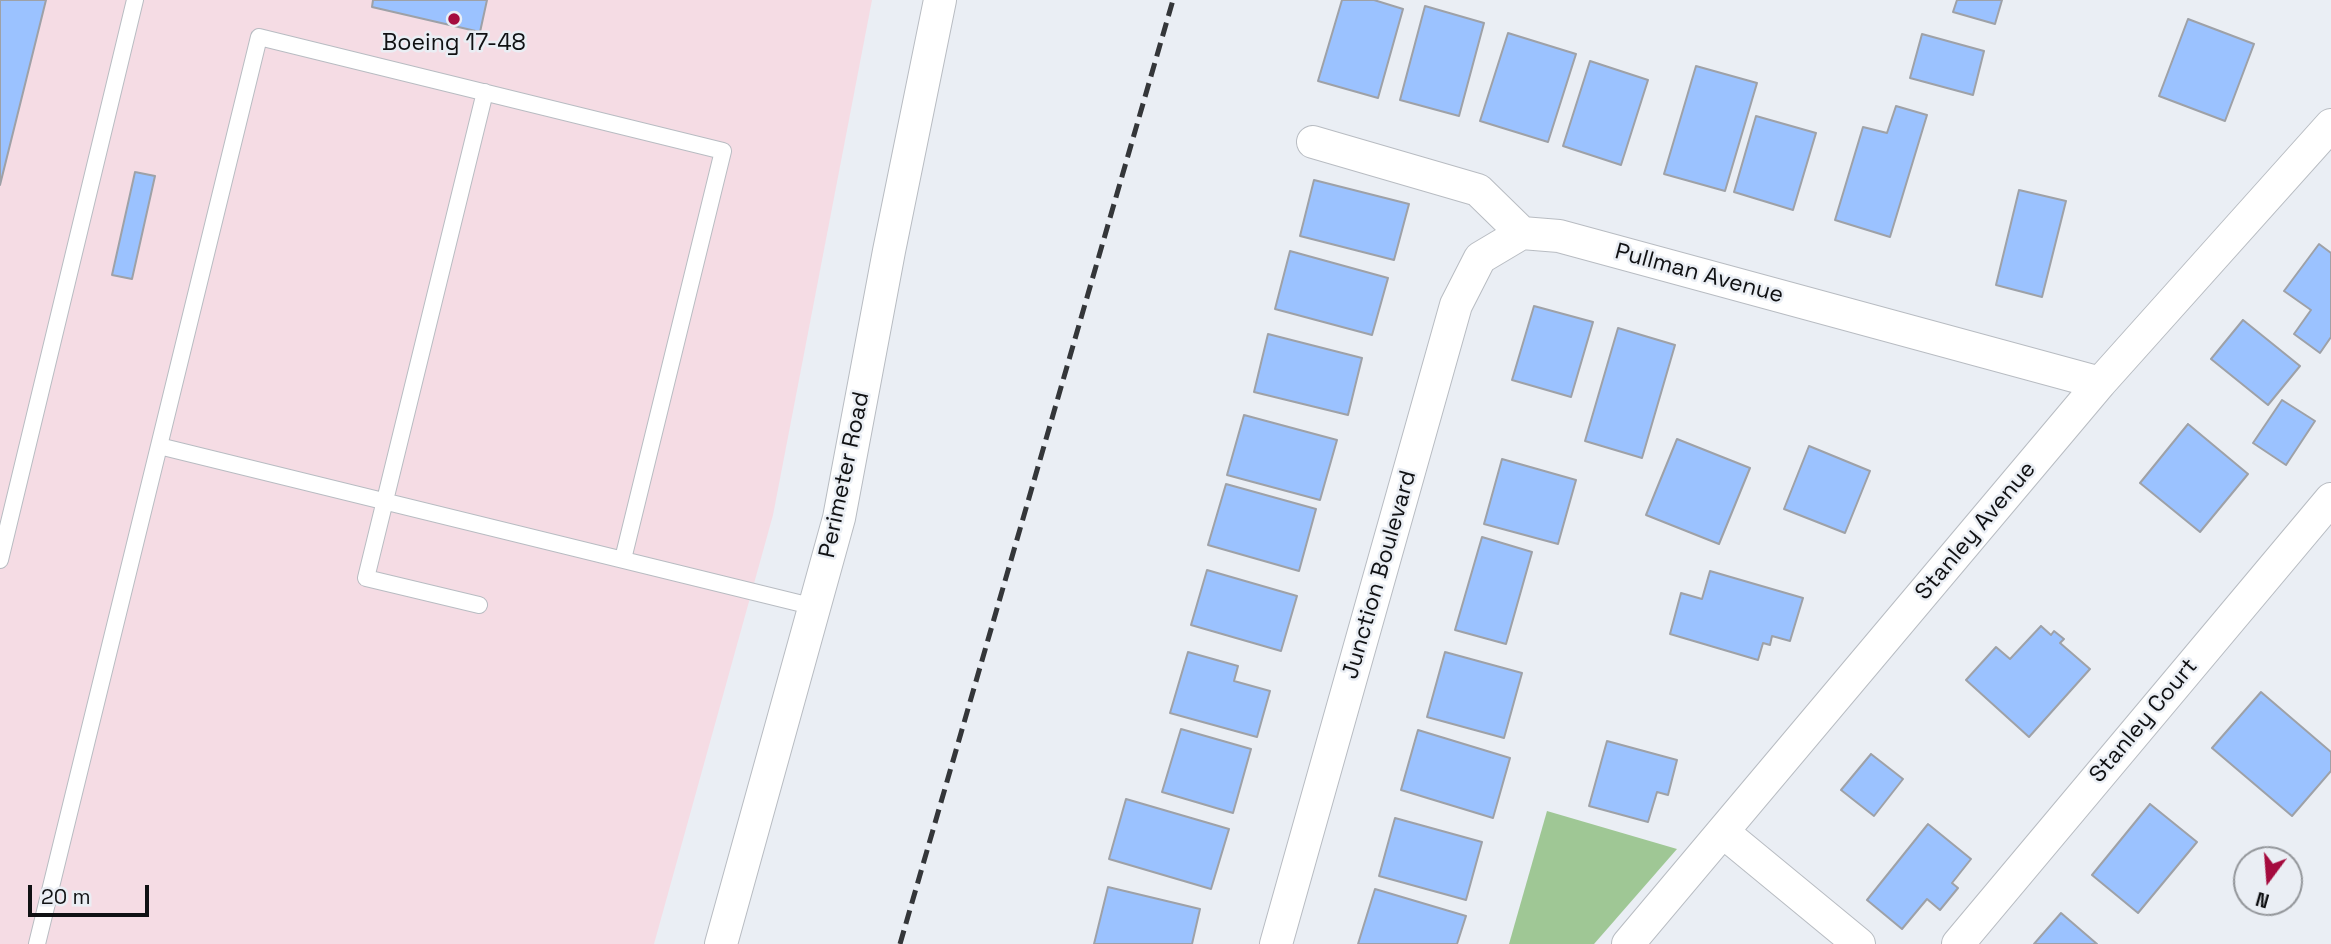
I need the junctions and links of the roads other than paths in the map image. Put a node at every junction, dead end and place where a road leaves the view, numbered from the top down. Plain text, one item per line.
1 (135, 0) edge
2 (940, 0) edge
3 (485, 92) junction
4 (2331, 125) edge
5 (1312, 142) dead end
6 (1522, 233) junction
7 (2100, 383) junction
8 (159, 446) junction
9 (2331, 499) edge
10 (385, 501) junction
11 (624, 559) junction
12 (0, 560) edge
13 (479, 605) dead end
14 (815, 607) junction
15 (1723, 832) junction
16 (37, 944) edge
17 (721, 944) edge
18 (1276, 944) edge
19 (1628, 944) edge
20 (1859, 944) edge
21 (1958, 944) edge

1 - 12 lane
2 - 14 street, Perimeter Road
3 - 8 lane
3 - 10 lane
3 - 11 lane
4 - 7 street, Stanley Avenue
5 - 6 street
6 - 7 street, Pullman Avenue
6 - 18 street, Junction Boulevard
7 - 15 street, Stanley Avenue
8 - 10 lane
8 - 16 lane
9 - 21 street, Stanley Court
10 - 11 lane
10 - 13 lane
11 - 14 lane
14 - 17 street, Perimeter Road
15 - 19 street, Stanley Avenue
15 - 20 street

